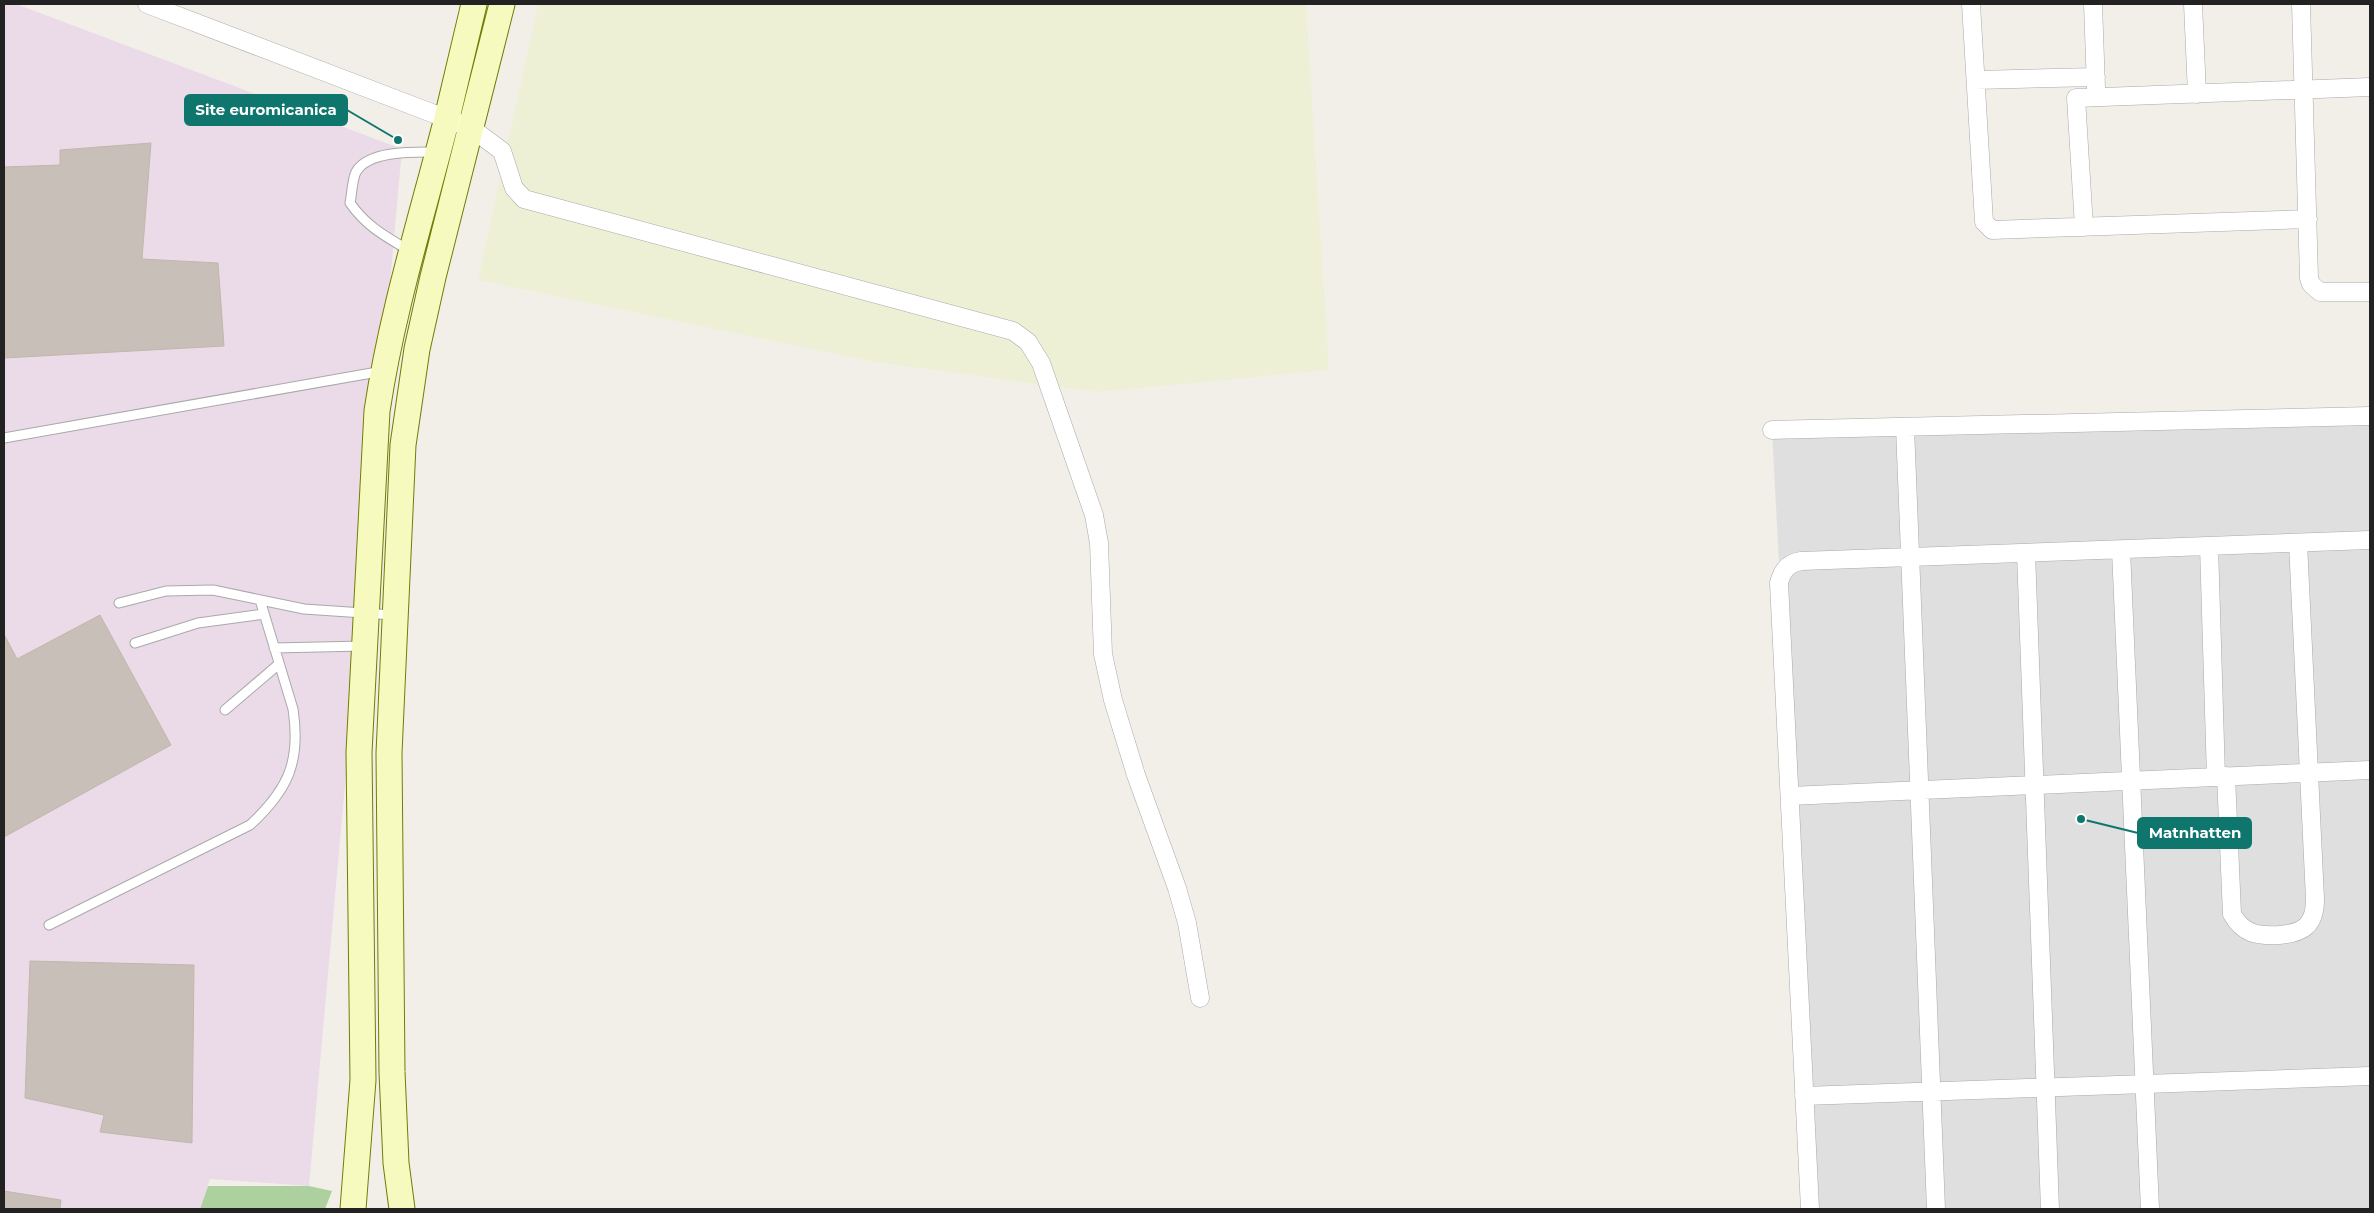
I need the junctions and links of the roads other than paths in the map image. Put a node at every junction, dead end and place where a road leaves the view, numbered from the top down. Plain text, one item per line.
1 (147, 4) edge
2 (474, 4) edge
3 (502, 4) edge
4 (1971, 4) edge
5 (2093, 4) edge
6 (2193, 4) edge
7 (2301, 4) edge
8 (2096, 77) junction
9 (1976, 80) junction
10 (2370, 87) edge
11 (2303, 90) junction
12 (2197, 94) junction
13 (2096, 96) junction
14 (446, 119) junction
15 (471, 128) junction
16 (438, 152) junction
17 (2308, 219) junction
18 (2084, 227) junction
19 (411, 251) junction
20 (2370, 292) edge
21 (383, 371) junction
22 (2370, 416) edge
23 (1905, 426) junction
24 (1772, 430) dead end
25 (4, 438) edge
26 (2370, 540) edge
27 (2298, 543) junction
28 (2209, 546) junction
29 (2121, 550) junction
30 (2026, 553) junction
31 (1910, 557) junction
32 (260, 600) junction
33 (120, 603) dead end
34 (264, 614) junction
35 (365, 614) junction
36 (394, 615) junction
37 (135, 643) dead end
38 (365, 646) junction
39 (274, 648) junction
40 (279, 664) junction
41 (225, 710) dead end
42 (2370, 770) edge
43 (2309, 773) junction
44 (2221, 777) junction
45 (2132, 781) junction
46 (2034, 785) junction
47 (1919, 790) junction
48 (1790, 796) junction
49 (49, 925) dead end
50 (1200, 998) dead end
51 (2370, 1076) edge
52 (2145, 1084) junction
53 (2045, 1087) junction
54 (1932, 1091) junction
55 (1804, 1096) junction
56 (353, 1209) edge
57 (402, 1209) edge
58 (1810, 1209) edge
59 (1936, 1209) edge
60 (2050, 1209) edge
61 (2150, 1209) edge

1 - 14 street
2 - 14 street
3 - 15 street
4 - 9 street
5 - 8 street
6 - 12 street
7 - 11 street
8 - 9 street
8 - 13 street
9 - 18 street
10 - 11 street
11 - 12 street
11 - 17 street
12 - 13 street
13 - 18 street
14 - 15 street
14 - 16 street
15 - 36 street
15 - 50 street
16 - 19 street
16 - 19 lane
17 - 18 street
17 - 20 street
19 - 21 street
21 - 25 lane
21 - 35 street
22 - 23 street
23 - 24 street
23 - 31 street
26 - 27 street
27 - 28 street
27 - 43 street
28 - 29 street
28 - 44 street
29 - 30 street
29 - 45 street
30 - 31 street
30 - 46 street
31 - 47 street
31 - 48 street
32 - 33 lane
32 - 34 lane
32 - 35 lane
34 - 37 lane
34 - 39 lane
35 - 36 lane
35 - 38 street
36 - 57 street
38 - 39 lane
38 - 56 street
39 - 40 lane
40 - 41 lane
40 - 49 lane
42 - 43 street
43 - 44 street
43 - 44 street
44 - 45 street
45 - 46 street
45 - 52 street
46 - 47 street
46 - 53 street
47 - 48 street
47 - 54 street
48 - 55 street
51 - 52 street
52 - 53 street
52 - 61 street
53 - 54 street
53 - 60 street
54 - 55 street
54 - 59 street
55 - 58 street

